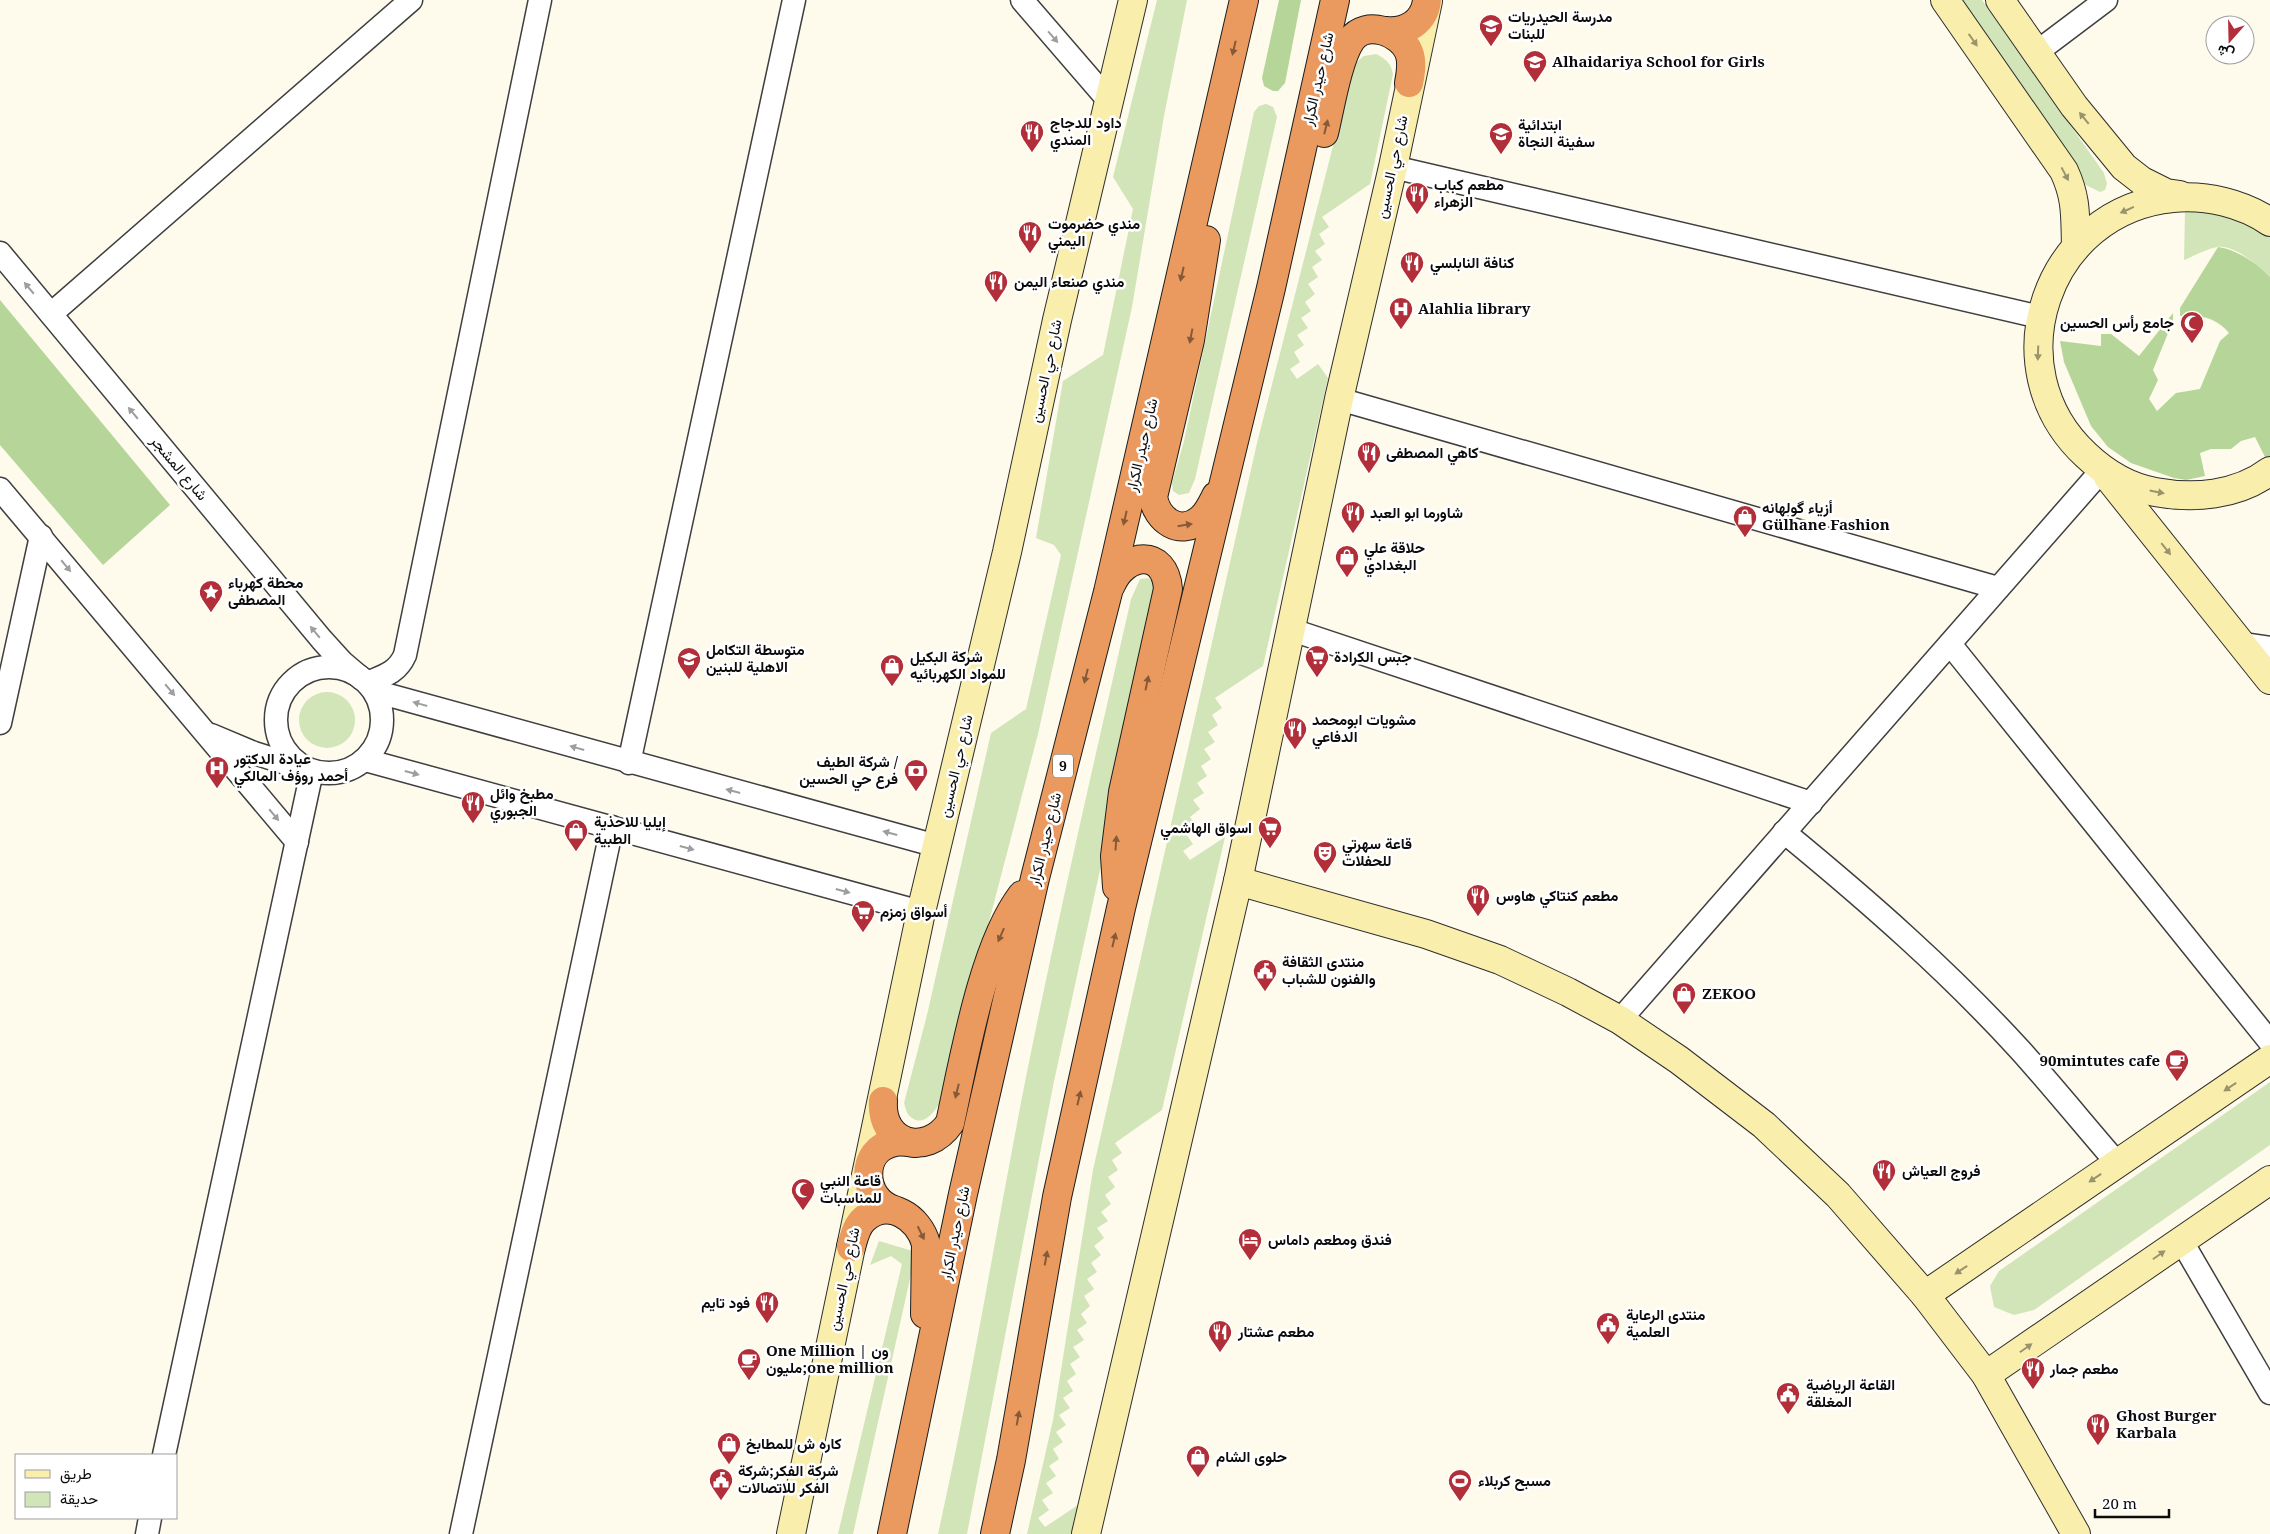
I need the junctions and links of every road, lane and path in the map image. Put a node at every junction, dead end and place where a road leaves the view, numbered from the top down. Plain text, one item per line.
1 (411, 0) edge
2 (540, 0) edge
3 (794, 0) edge
4 (1022, 0) edge
5 (1133, 0) edge
6 (1335, 0) edge
7 (1945, 0) edge
8 (2000, 0) edge
9 (2106, 0) edge
10 (1244, 1) edge
11 (1427, 1) edge
12 (1386, 31) junction
13 (2037, 52) junction
14 (1409, 83) junction
15 (1110, 102) junction
16 (1207, 166) junction
17 (1393, 167) junction
18 (2189, 197) junction
19 (2270, 222) edge
20 (2076, 246) junction
21 (0, 253) edge
22 (1271, 288) junction
23 (51, 314) junction
24 (2040, 317) junction
25 (1339, 399) junction
26 (2102, 470) junction
27 (2270, 471) edge
28 (1225, 474) junction
29 (0, 488) edge
30 (41, 536) junction
31 (1998, 588) junction
32 (1108, 592) junction
33 (1292, 630) junction
34 (1950, 644) junction
35 (2257, 646) edge
36 (2270, 680) edge
37 (368, 684) junction
38 (0, 723) edge
39 (204, 731) junction
40 (365, 760) junction
41 (629, 762) junction
42 (309, 770) junction
43 (1811, 803) junction
44 (612, 828) junction
45 (1784, 832) junction
46 (297, 842) junction
47 (937, 846) junction
48 (1035, 878) junction
49 (1238, 881) junction
50 (1121, 908) junction
51 (921, 912) junction
52 (1620, 1020) junction
53 (2270, 1042) edge
54 (2270, 1059) edge
55 (883, 1101) junction
56 (914, 1143) junction
57 (2117, 1163) junction
58 (869, 1167) junction
59 (2270, 1180) edge
60 (894, 1210) junction
61 (2181, 1240) junction
62 (851, 1246) junction
63 (1925, 1295) junction
64 (926, 1368) junction
65 (1986, 1376) junction
66 (2270, 1393) edge
67 (164, 1454) edge
68 (1011, 1460) junction
69 (150, 1519) edge
70 (147, 1534) edge
71 (461, 1534) edge
72 (790, 1534) edge
73 (892, 1534) edge
74 (994, 1534) edge
75 (1013, 1534) edge
76 (1086, 1534) edge
77 (2076, 1534) edge

1 - 23 street
2 - 37 street
3 - 41 street
4 -> 15 street
5 - 15 street, شارع حي الحسين
6 - 22 highway, شارع حيدر الكرار
7 -> 20 street
8 - 13 street
9 - 13 street
10 -> 16 highway, شارع حيدر الكرار / 9
11 - 12 highway
11 - 14 street, شارع حي الحسين
12 - 14 highway
22 -> 12 highway
18 -> 13 street
14 - 17 street, شارع حي الحسين
15 - 47 street, شارع حي الحسين
16 -> 28 highway
16 -> 32 highway, شارع حيدر الكرار / 9
17 - 24 street
17 - 25 street, شارع حي الحسين
18 - 19 street
18 -> 20 street
20 - 24 street
23 -> 21 street, شارع المشجر
22 - 28 highway, شارع حيدر الكرار
37 -> 23 street, شارع المشجر
24 -> 26 street
25 - 31 street
25 - 33 street, شارع حي الحسين
26 -> 27 street
26 - 31 street
26 -> 35 street
28 - 50 highway, شارع حيدر الكرار
29 - 30 street
30 - 38 street
30 -> 39 street
31 - 34 street
32 -> 48 highway, شارع حيدر الكرار / 9
50 -> 32 highway
33 - 43 street
33 - 49 street, شارع حي الحسين
34 - 43 street
34 - 53 street
35 - 36 street
37 - 40 street
41 -> 37 street
37 - 42 street
39 - 42 street
39 -> 46 street
40 - 42 street
40 -> 44 street
47 -> 41 street
42 - 46 street
43 - 45 street
44 -> 51 street
44 - 71 street
45 - 52 street
45 - 57 street
46 - 67 street
47 - 51 street, شارع حي الحسين
48 -> 56 highway
48 - 64 highway, شارع حيدر الكرار / 9
49 - 52 street
49 - 76 street, شارع حي الحسين
68 -> 50 highway, شارع حيدر الكرار
51 - 55 street, شارع حي الحسين
52 - 63 street
54 -> 57 street
55 - 56 highway
55 - 58 street, شارع حي الحسين
56 - 58 highway
57 -> 63 street
58 - 60 highway
58 - 62 street, شارع حي الحسين
59 - 61 street
60 - 62 highway
60 -> 64 highway
65 -> 61 street
61 - 66 street
62 - 72 street, شارع حي الحسين
63 - 65 street
64 - 73 highway, شارع حيدر الكرار / 9
65 - 77 street
68 - 74 highway, شارع حيدر الكرار
68 - 75 highway
69 - 70 street

